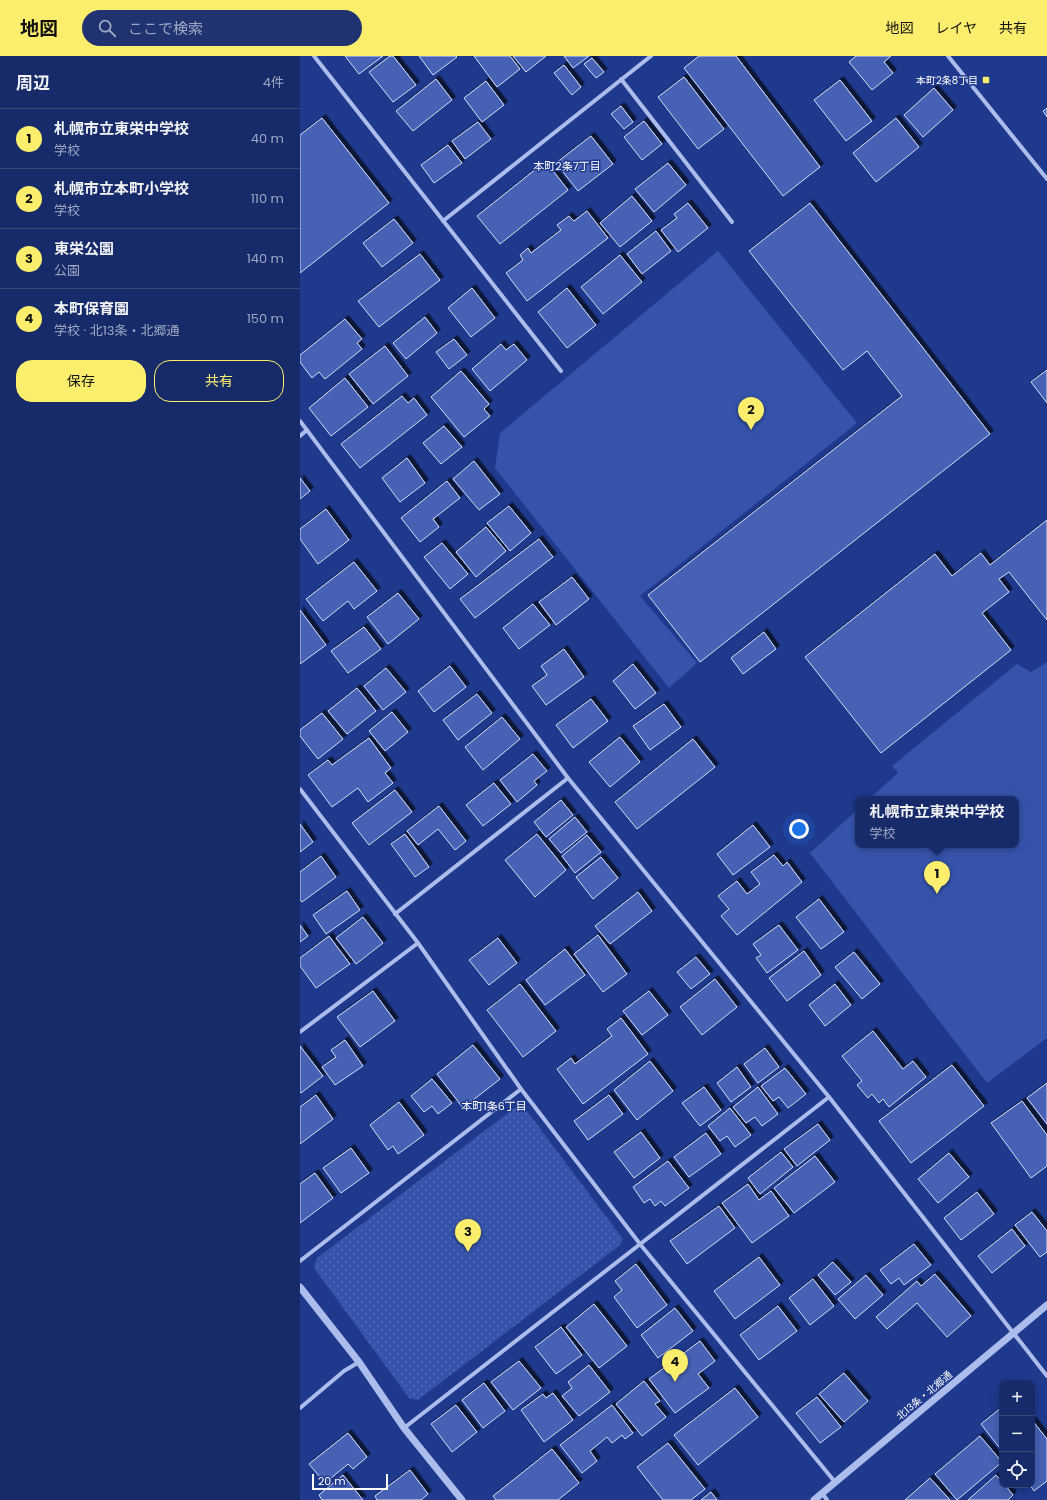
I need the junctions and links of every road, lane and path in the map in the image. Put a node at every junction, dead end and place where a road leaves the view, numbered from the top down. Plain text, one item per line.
1 (314, 56) edge
2 (651, 56) edge
3 (948, 56) edge
4 (621, 79) junction
5 (1047, 179) edge
6 (443, 221) junction
7 (732, 222) dead end
8 (561, 371) dead end
9 (300, 421) edge
10 (307, 430) junction
11 (300, 436) edge
12 (568, 778) junction
13 (300, 789) edge
14 (395, 914) junction
15 (418, 943) junction
16 (300, 1032) edge
17 (521, 1089) junction
18 (829, 1097) junction
19 (640, 1244) junction
20 (300, 1261) edge
21 (300, 1287) edge
22 (1047, 1305) edge
23 (1014, 1333) junction
24 (359, 1362) junction
25 (1047, 1376) edge
26 (300, 1408) edge
27 (404, 1428) junction
28 (835, 1482) junction
29 (822, 1493) junction
30 (462, 1500) edge
31 (814, 1500) edge
32 (828, 1500) edge

1 - 6 street
2 - 4 street
3 - 5 street
4 - 6 street
4 - 7 street
6 - 8 street
9 - 10 street
10 - 11 street
10 - 12 street
12 - 14 street
12 - 18 street
13 - 14 street
14 - 15 street
15 - 16 street
15 - 17 street
17 - 19 street
17 - 20 street
18 - 19 street
18 - 23 street
19 - 27 street
19 - 28 street
21 - 24 street
22 - 23 street, 北13条・北郷通
23 - 25 street
23 - 28 street, 北13条・北郷通
24 - 26 street
24 - 27 street
27 - 30 street
28 - 29 street, 北13条・北郷通
29 - 31 street, 北13条・北郷通
29 - 32 street

